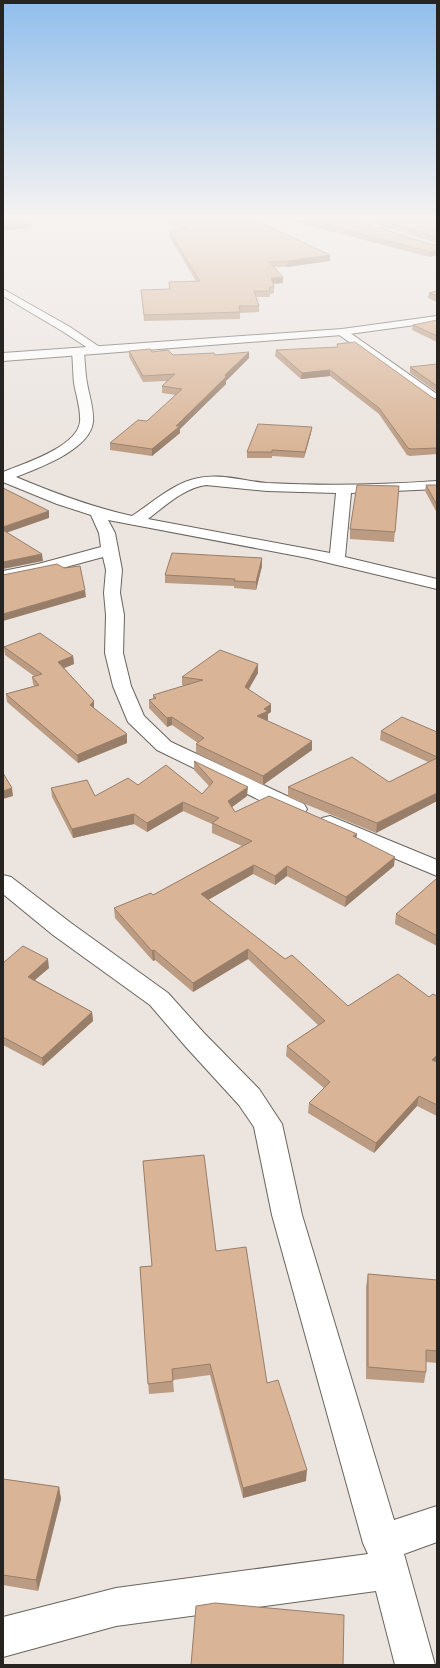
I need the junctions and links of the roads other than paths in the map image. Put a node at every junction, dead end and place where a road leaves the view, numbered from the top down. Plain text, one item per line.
1 (13, 298) edge
2 (437, 319) edge
3 (342, 332) junction
4 (98, 350) junction
5 (78, 352) junction
6 (3, 357) edge
7 (437, 400) edge
8 (3, 477) edge
9 (437, 485) edge
10 (344, 489) junction
11 (97, 512) junction
12 (134, 522) junction
13 (109, 550) junction
14 (337, 559) junction
15 (3, 576) edge
16 (437, 584) edge
17 (437, 869) edge
18 (3, 882) edge
19 (437, 1524) edge
20 (386, 1557) junction
21 (3, 1637) edge
22 (415, 1665) edge

1 - 4 street
2 - 3 street
3 - 4 street
3 - 7 street
4 - 5 street
5 - 6 street
5 - 8 street
8 - 11 street
9 - 10 street
10 - 12 street
10 - 14 street
11 - 12 street
11 - 13 street
12 - 14 street
13 - 15 street
13 - 17 street
14 - 16 street
18 - 20 street
19 - 20 street
20 - 21 street
20 - 22 street

